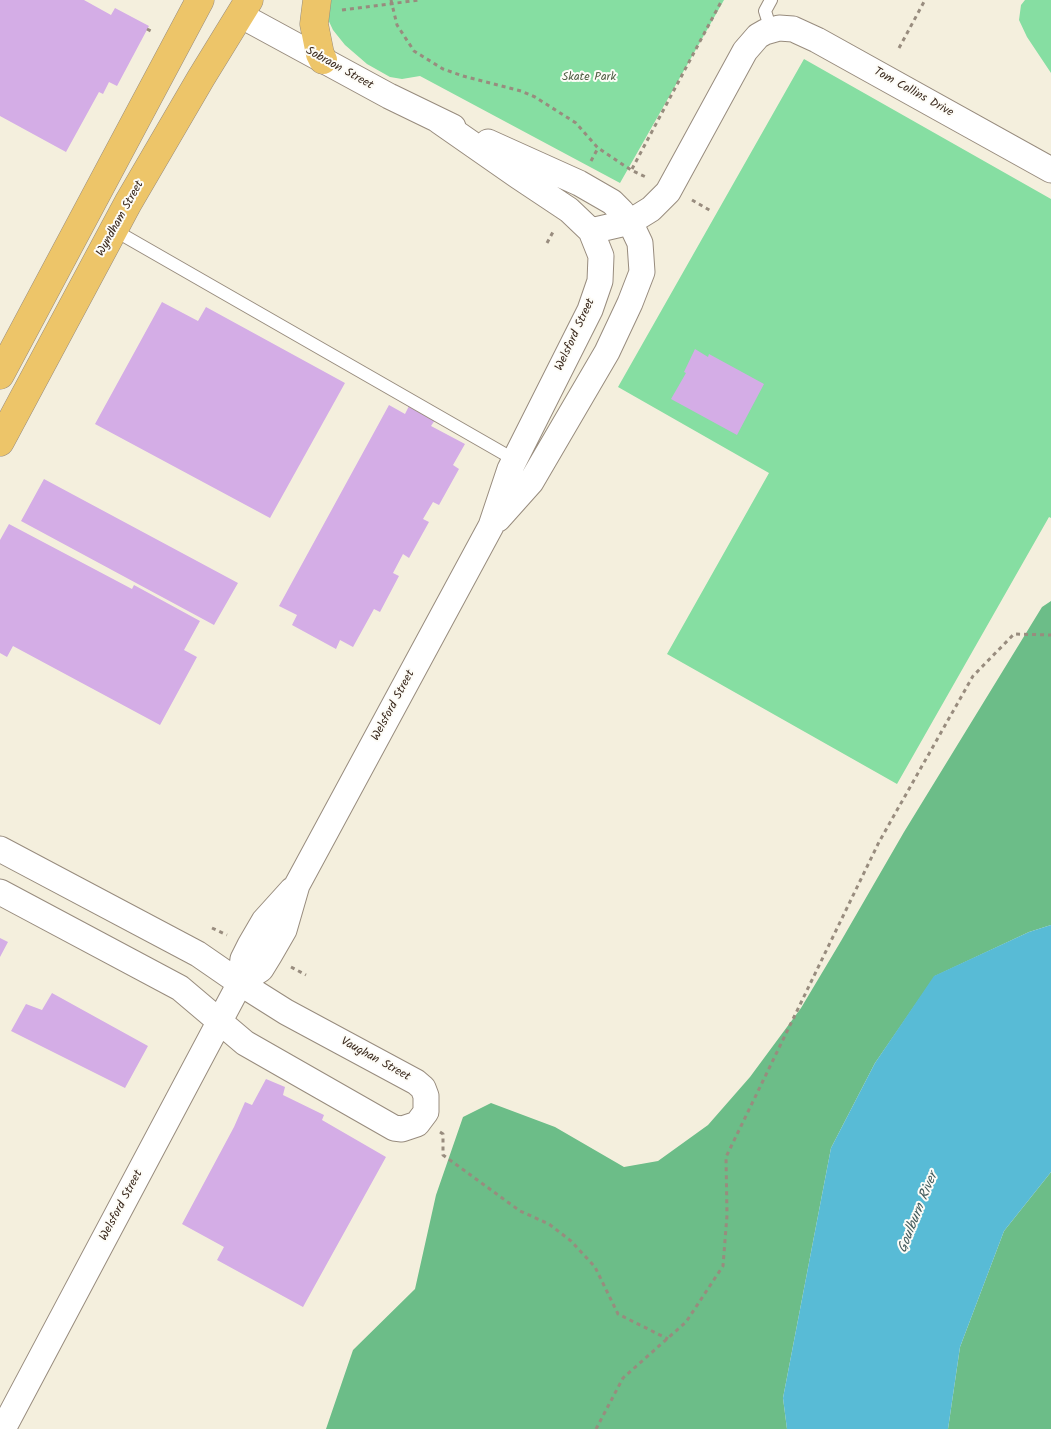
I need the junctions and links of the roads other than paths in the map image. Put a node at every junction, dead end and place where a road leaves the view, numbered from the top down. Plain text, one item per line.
1 (771, 0) edge
2 (200, 1) edge
3 (328, 3) edge
4 (245, 8) edge
5 (771, 30) junction
6 (324, 60) junction
7 (439, 121) junction
8 (1051, 170) edge
9 (630, 222) junction
10 (114, 230) junction
11 (592, 231) junction
12 (0, 375) edge
13 (0, 442) edge
14 (515, 460) junction
15 (491, 526) junction
16 (0, 849) edge
17 (0, 892) edge
18 (240, 983) junction
19 (220, 1022) junction
20 (3, 1429) edge

1 - 5 lane
2 - 4 highway
2 - 12 highway
3 - 6 highway
4 - 6 street, Sobraon Street
4 - 10 highway, Wyndham Street
5 - 8 street, Tom Collins Drive
5 - 9 street
6 - 7 street, Sobraon Street
7 - 9 street, Sobraon Street
7 - 11 street, Sobraon Street
9 - 11 street
9 - 15 street, Welsford Street
10 - 13 highway, Wyndham Street
10 - 14 lane
11 - 14 street, Welsford Street
14 - 15 street, Welsford Street
15 - 18 street, Welsford Street
16 - 18 street, Vaughan Street
17 - 19 street
18 - 19 street, Welsford Street
18 - 19 street, Vaughan Street
19 - 20 street, Welsford Street

